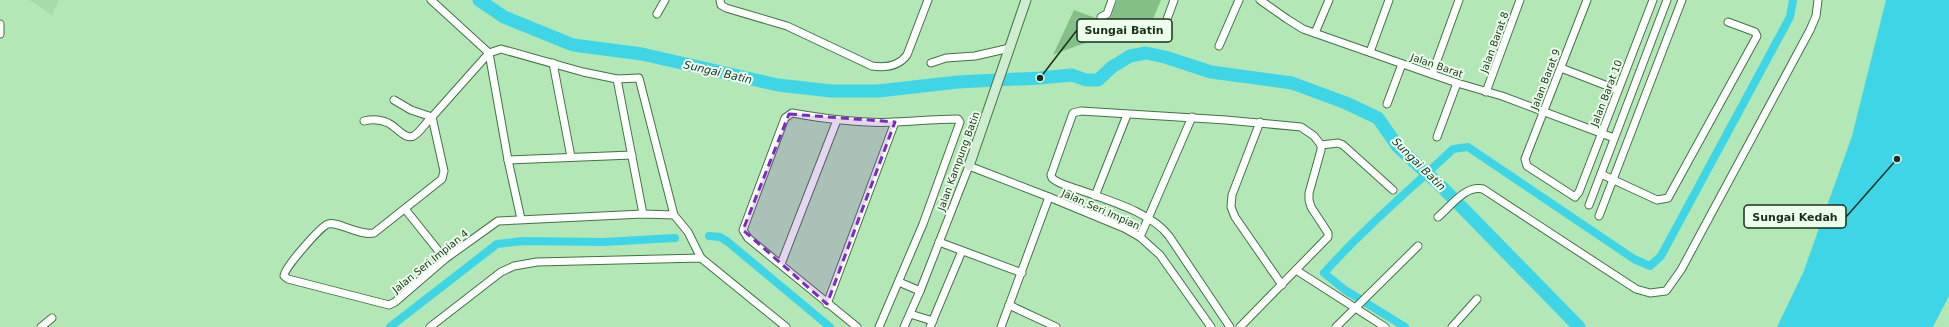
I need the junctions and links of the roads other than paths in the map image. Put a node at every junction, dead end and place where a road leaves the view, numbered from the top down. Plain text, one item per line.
1 (432, 0) edge
2 (665, 0) edge
3 (720, 0) edge
4 (928, 0) edge
5 (1026, 0) edge
6 (1112, 0) edge
7 (1174, 0) edge
8 (1238, 0) edge
9 (1260, 0) edge
10 (1329, 0) edge
11 (1389, 0) edge
12 (1459, 0) edge
13 (1520, 0) edge
14 (1587, 0) edge
15 (1653, 0) edge
16 (1667, 0) edge
17 (1682, 0) edge
18 (1818, 0) edge
19 (657, 14) dead end
20 (1101, 17) dead end
21 (1166, 22) dead end
22 (1728, 22) dead end
23 (0, 24) edge
24 (1316, 33) junction
25 (0, 34) edge
26 (1219, 46) dead end
27 (1010, 48) junction
28 (1370, 52) junction
29 (489, 53) junction
30 (553, 63) junction
31 (931, 63) dead end
32 (1402, 64) junction
33 (1561, 68) junction
34 (1432, 74) junction
35 (617, 79) junction
36 (1457, 83) junction
37 (1618, 90) junction
38 (1486, 92) junction
39 (394, 100) dead end
40 (1387, 104) dead end
41 (1543, 112) junction
42 (1127, 115) junction
43 (432, 117) junction
44 (1192, 117) junction
45 (364, 120) dead end
46 (837, 120) junction
47 (896, 122) junction
48 (1260, 122) junction
49 (1602, 133) junction
50 (1437, 137) dead end
51 (1614, 138) junction
52 (1321, 145) junction
53 (632, 155) junction
54 (570, 157) junction
55 (508, 160) junction
56 (969, 166) junction
57 (1601, 174) junction
58 (1613, 179) junction
59 (1393, 190) dead end
60 (1579, 192) joint
61 (1095, 196) junction
62 (1049, 197) junction
63 (1589, 205) dead end
64 (405, 209) junction
65 (643, 214) junction
66 (674, 216) junction
67 (1599, 216) dead end
68 (1438, 217) dead end
69 (1148, 218) junction
70 (521, 219) junction
71 (1140, 237) junction
72 (939, 242) junction
73 (1418, 246) dead end
74 (962, 251) junction
75 (701, 258) junction
76 (445, 259) junction
77 (781, 264) junction
78 (1296, 270) junction
79 (1022, 273) junction
80 (899, 282) junction
81 (1282, 285) junction
82 (920, 291) junction
83 (1478, 298) dead end
84 (827, 304) junction
85 (1009, 305) junction
86 (1359, 306) junction
87 (910, 314) junction
88 (52, 318) dead end
89 (932, 324) edge
90 (41, 327) edge
91 (430, 327) edge
92 (786, 327) edge
93 (857, 327) edge
94 (879, 327) edge
95 (904, 327) edge
96 (1001, 327) edge
97 (1056, 327) edge
98 (1211, 327) edge
99 (1230, 327) edge
100 (1240, 327) edge
101 (1336, 327) edge
102 (1385, 327) edge
103 (1452, 327) edge

1 - 29 street
2 - 19 street
3 - 4 street
5 - 27 street, Jalan Kampung Batin
6 - 20 street
7 - 21 street
8 - 26 street
9 - 24 street, Jalan Barat
10 - 24 street
11 - 28 street
12 - 34 street
13 - 38 street, Jalan Barat 8
14 - 33 street, Jalan Barat 9
15 - 37 street, Jalan Barat 10
16 - 51 street
17 - 58 street
18 - 68 street
22 - 58 street
23 - 25 street
24 - 28 street, Jalan Barat
27 - 31 street
27 - 56 street, Jalan Kampung Batin
28 - 32 street, Jalan Barat
29 - 30 street
29 - 43 street
29 - 55 street
30 - 35 street
30 - 54 street
32 - 34 street, Jalan Barat
32 - 40 street
33 - 37 street
33 - 41 street, Jalan Barat 9
34 - 36 street, Jalan Barat
35 - 53 street
35 - 66 street
36 - 38 street, Jalan Barat
36 - 50 street
37 - 49 street, Jalan Barat 10
38 - 41 street, Jalan Barat
39 - 43 street
41 - 49 street, Jalan Barat
41 - 60 street, Jalan Barat 9
42 - 44 street
42 - 61 street
42 - 61 street
43 - 45 street
43 - 64 street
44 - 48 street
44 - 69 street
46 - 47 street
46 - 77 street
46 - 77 street
47 - 80 street
47 - 84 street
48 - 52 street
48 - 81 street
49 - 51 street, Jalan Barat
49 - 60 street, Jalan Barat 10
51 - 57 street
52 - 59 street
52 - 78 street
53 - 54 street
53 - 65 street
54 - 55 street
55 - 70 street
56 - 62 street, Jalan Seri Impian
56 - 72 street, Jalan Kampung Batin
57 - 58 street
57 - 63 street
58 - 67 street
61 - 69 street
62 - 71 street, Jalan Seri Impian
62 - 79 street
64 - 76 street
64 - 76 street, Jalan Seri Impian 4
65 - 66 street, Jalan Seri Impian 4
65 - 70 street, Jalan Seri Impian 4
66 - 75 street
69 - 71 street
69 - 99 street
70 - 76 street, Jalan Seri Impian 4
71 - 98 street, Jalan Seri Impian
72 - 74 street
72 - 82 street, Jalan Kampung Batin
73 - 86 street
74 - 79 street
74 - 89 street
75 - 91 street
75 - 92 street
77 - 84 street
78 - 81 street
78 - 86 street
79 - 85 street
80 - 82 street
80 - 94 street
81 - 100 street
82 - 87 street, Jalan Kampung Batin
83 - 103 street
84 - 93 street
85 - 96 street
85 - 97 street
86 - 101 street
86 - 102 street
87 - 89 street
87 - 95 street, Jalan Kampung Batin
88 - 90 street

